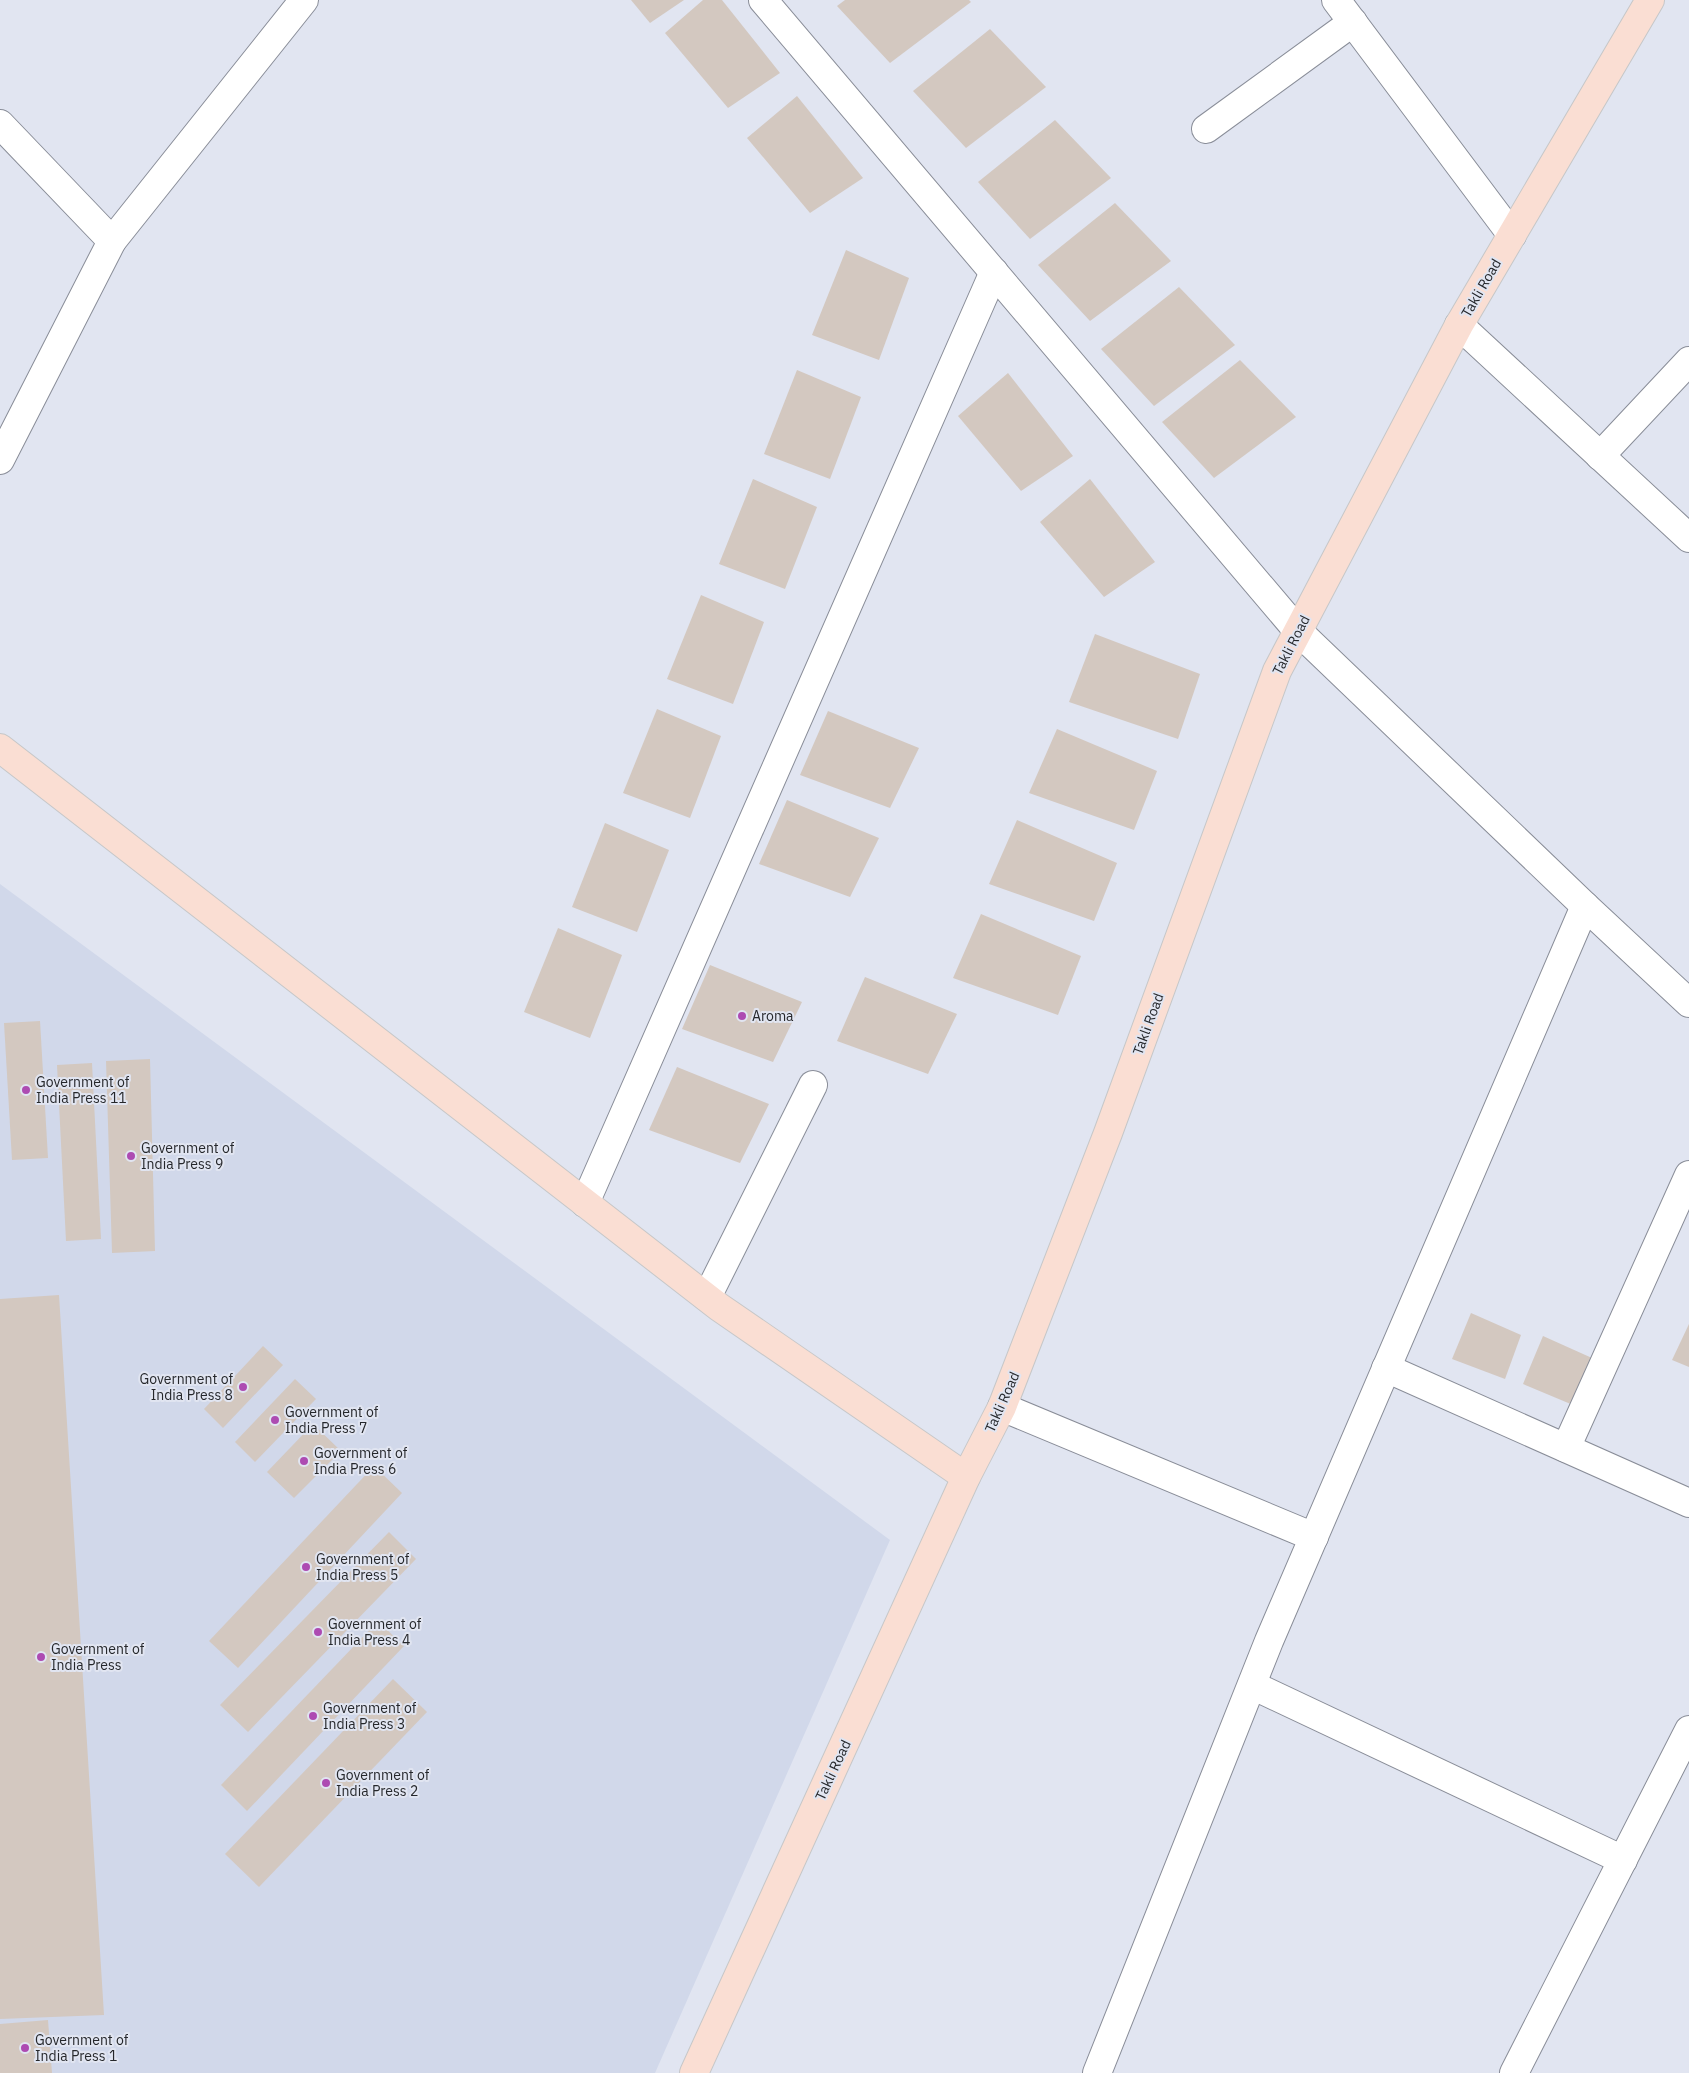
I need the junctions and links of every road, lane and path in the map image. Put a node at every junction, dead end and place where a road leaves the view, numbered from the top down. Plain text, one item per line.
1 (763, 0) edge
2 (1336, 0) edge
3 (1650, 0) edge
4 (296, 3) edge
5 (1353, 22) junction
6 (0, 124) edge
7 (1206, 129) dead end
8 (1512, 235) junction
9 (112, 241) junction
10 (994, 272) junction
11 (1459, 325) junction
12 (1689, 361) edge
13 (1600, 456) junction
14 (0, 460) edge
15 (1689, 538) edge
16 (1298, 631) junction
17 (0, 748) edge
18 (1585, 906) junction
19 (1689, 1003) edge
20 (813, 1084) dead end
21 (1689, 1175) edge
22 (585, 1203) junction
23 (707, 1297) junction
24 (1386, 1368) junction
25 (1002, 1408) junction
26 (1566, 1448) junction
27 (966, 1477) junction
28 (1689, 1503) edge
29 (1314, 1537) junction
30 (1252, 1685) junction
31 (1689, 1730) edge
32 (1623, 1860) junction
33 (694, 2073) edge
34 (1097, 2073) edge
35 (1514, 2073) edge

1 - 10 street
2 - 5 street
3 - 8 main road, Takli Road
4 - 9 street
5 - 7 street
5 - 8 street
6 - 9 street
8 - 11 main road, Takli Road
9 - 14 street
10 - 16 street
10 - 22 street
11 - 13 street
11 - 16 main road, Takli Road
12 - 13 street
13 - 15 street
16 - 18 street
16 - 25 main road, Takli Road
17 - 22 main road
18 - 19 street
18 - 24 street
20 - 23 street
21 - 26 street
22 - 23 main road
23 - 27 main road
24 - 26 street
24 - 29 street
25 - 27 main road, Takli Road
25 - 29 street
26 - 28 street
27 - 33 main road, Takli Road
29 - 30 street
30 - 32 street
30 - 34 street
31 - 32 street
32 - 35 street

